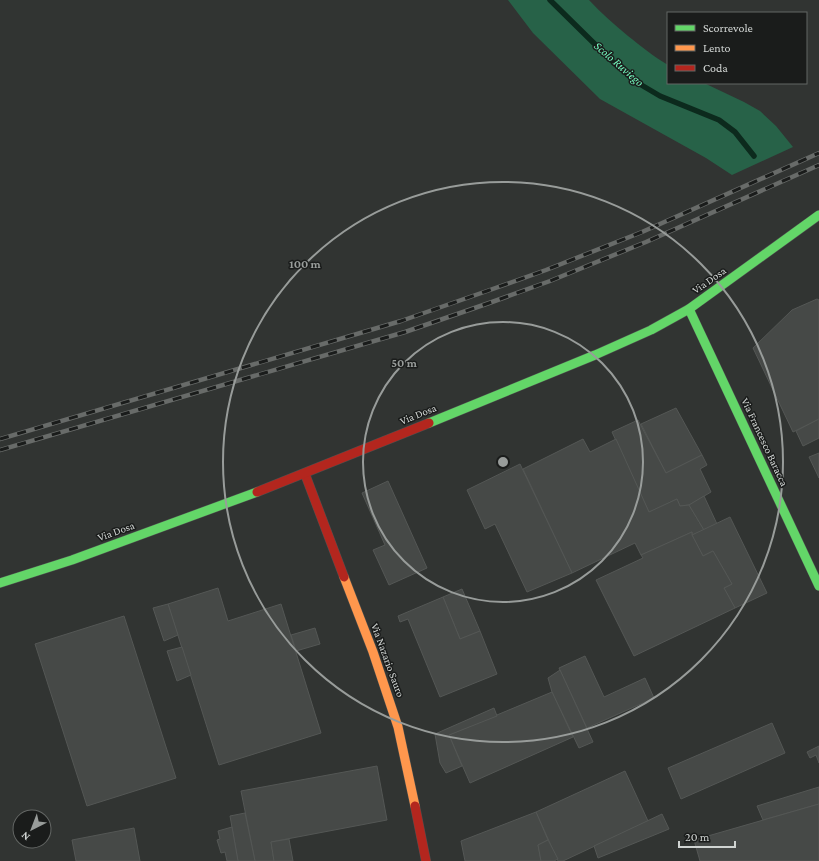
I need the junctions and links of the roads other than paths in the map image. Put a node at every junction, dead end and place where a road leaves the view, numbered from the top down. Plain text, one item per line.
1 (819, 215) edge
2 (689, 309) junction
3 (305, 474) junction
4 (0, 583) edge
5 (819, 586) edge
6 (426, 861) edge

1 - 2 street, Via Dosa
2 - 3 street, Via Dosa
2 - 5 street, Via Francesco Baracca
3 - 4 street, Via Dosa
3 - 6 street, Via Nazario Sauro

